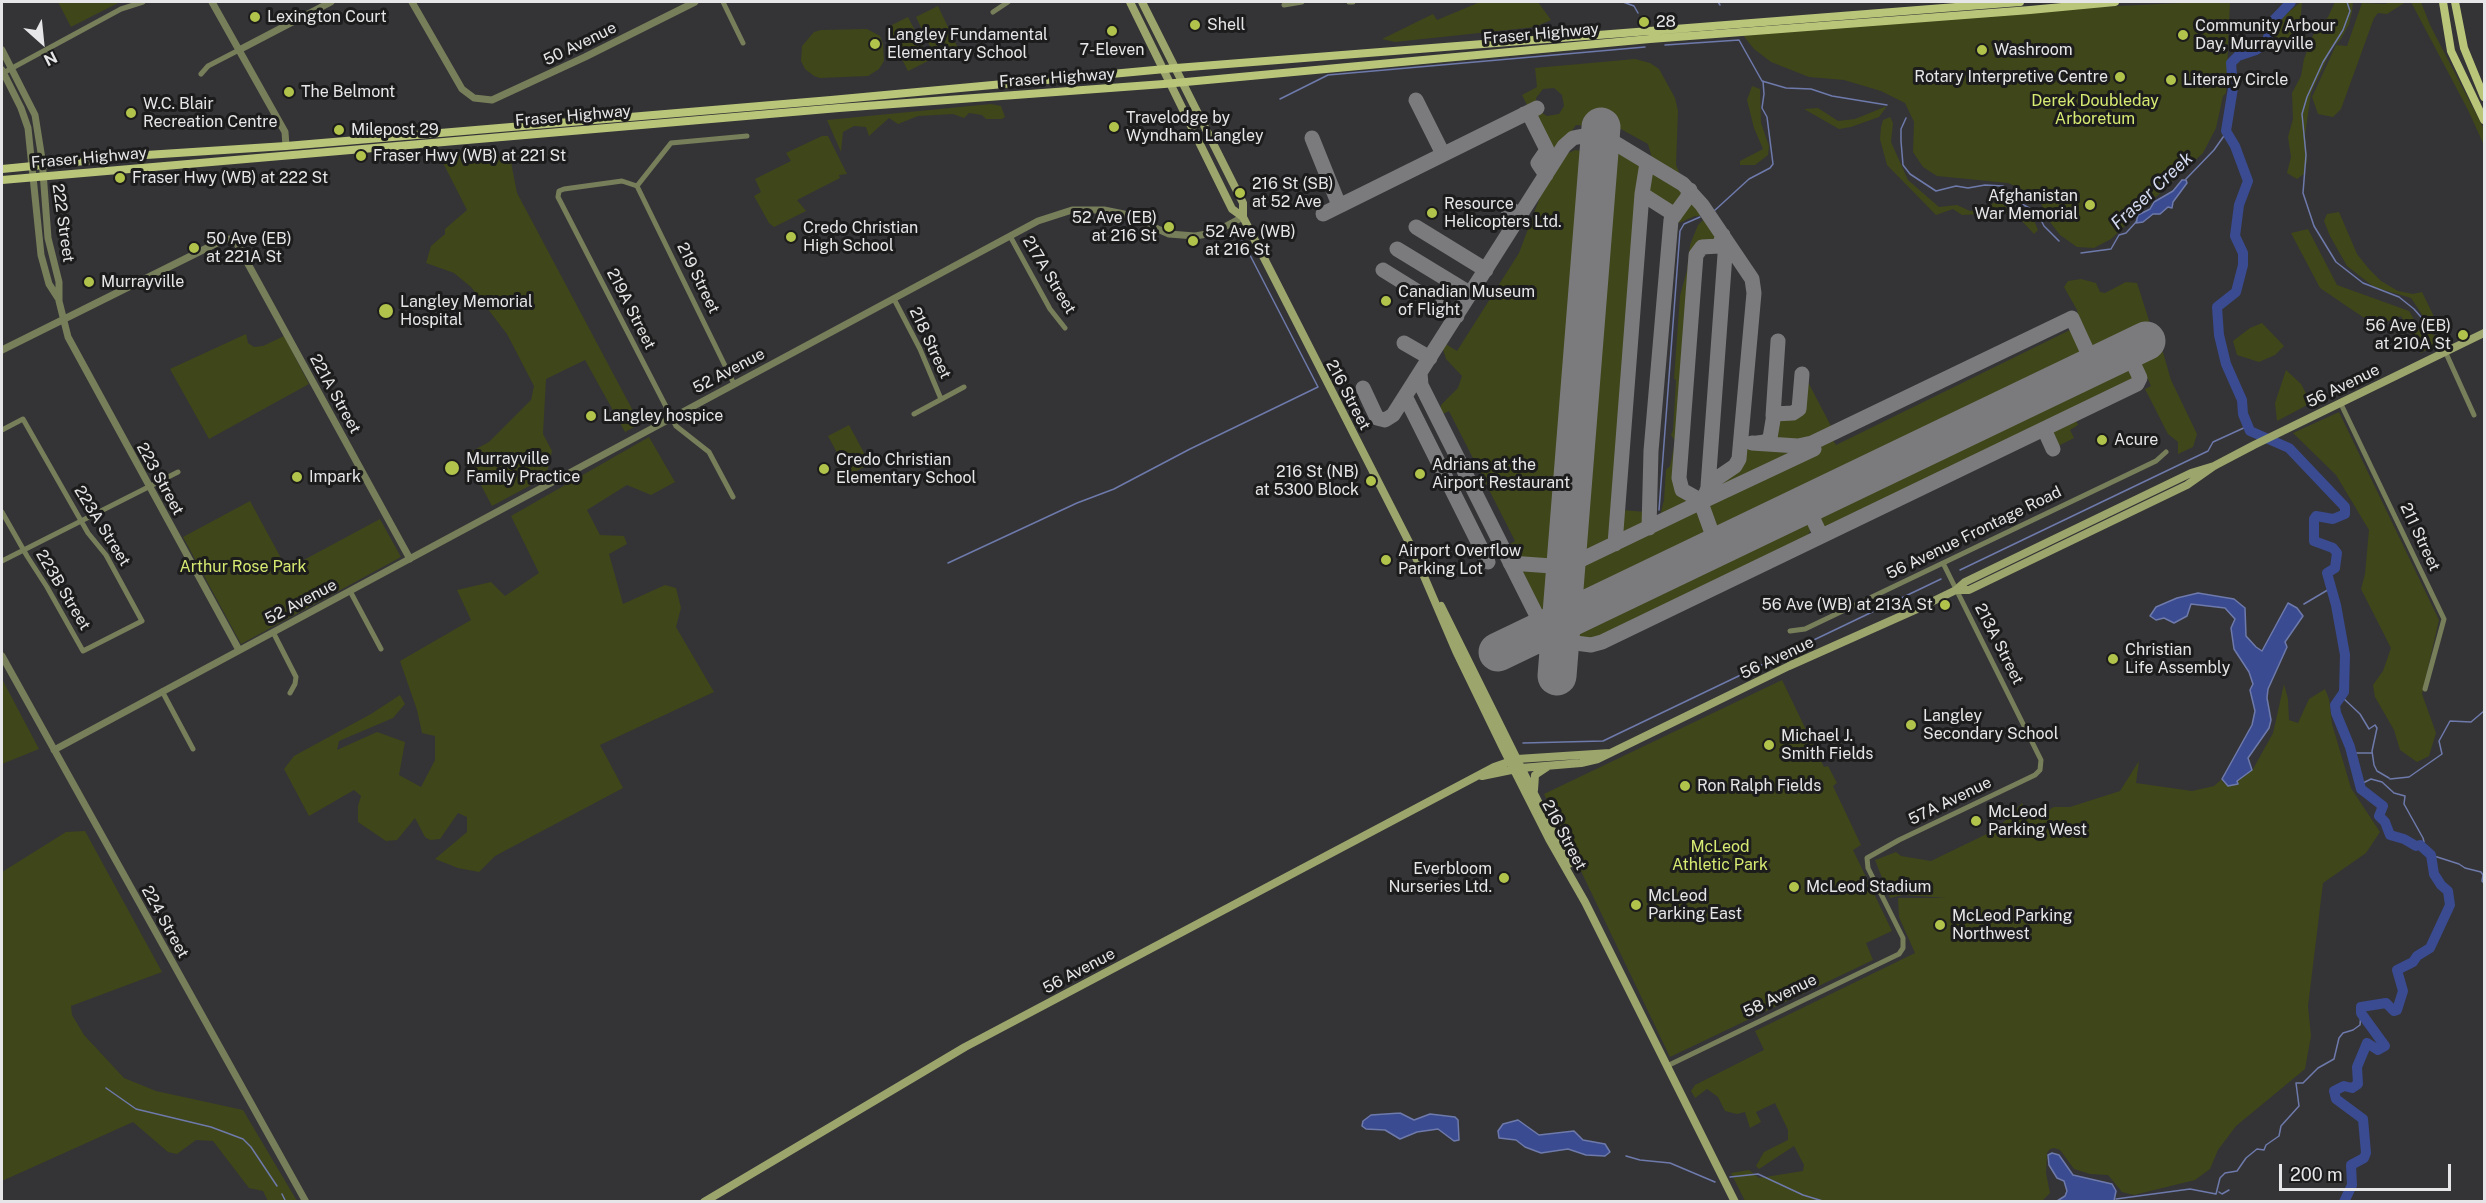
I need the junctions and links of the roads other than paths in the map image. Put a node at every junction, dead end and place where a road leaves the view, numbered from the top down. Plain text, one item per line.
1 (143, 2) edge
2 (212, 2) edge
3 (331, 2) edge
4 (412, 2) edge
5 (695, 2) edge
6 (723, 2) edge
7 (1008, 2) edge
8 (1130, 2) edge
9 (1143, 2) edge
10 (1302, 2) edge
11 (2020, 2) edge
12 (2115, 2) edge
13 (2437, 2) edge
14 (2455, 2) edge
15 (1284, 5) dead end
16 (2443, 6) edge
17 (993, 12) dead end
18 (743, 43) dead end
19 (2, 50) edge
20 (239, 50) junction
21 (12, 68) junction
22 (1176, 68) junction
23 (1163, 69) junction
24 (2, 72) edge
25 (201, 74) dead end
26 (1183, 82) junction
27 (1171, 84) junction
28 (2484, 97) edge
29 (2484, 120) edge
30 (747, 136) dead end
31 (286, 146) junction
32 (42, 166) junction
33 (32, 167) junction
34 (2, 169) edge
35 (43, 176) junction
36 (33, 177) junction
37 (2, 180) edge
38 (637, 186) junction
39 (1243, 217) junction
40 (1010, 236) junction
41 (894, 299) junction
42 (59, 301) junction
43 (64, 319) junction
44 (1065, 328) dead end
45 (2484, 333) edge
46 (2, 350) edge
47 (2445, 351) junction
48 (734, 384) junction
49 (964, 387) dead end
50 (941, 399) junction
51 (2340, 402) junction
52 (914, 414) dead end
53 (2474, 415) dead end
54 (671, 418) junction
55 (2, 430) edge
56 (2166, 452) dead end
57 (2214, 466) junction
58 (178, 472) dead end
59 (149, 487) junction
60 (733, 497) dead end
61 (2126, 504) junction
62 (2, 512) edge
63 (2126, 514) junction
64 (81, 520) junction
65 (23, 550) junction
66 (410, 559) junction
67 (2, 561) edge
68 (1943, 563) junction
69 (1956, 590) junction
70 (350, 591) junction
71 (1790, 631) dead end
72 (273, 632) junction
73 (114, 635) joint
74 (381, 649) dead end
75 (239, 650) junction
76 (2, 656) edge
77 (2425, 689) dead end
78 (162, 691) junction
79 (290, 693) dead end
80 (193, 749) dead end
81 (54, 750) junction
82 (1610, 753) junction
83 (1513, 760) junction
84 (1553, 765) junction
85 (1517, 768) junction
86 (2040, 770) joint
87 (1474, 778) junction
88 (1537, 800) junction
89 (1585, 902) junction
90 (1903, 948) joint
91 (1667, 1066) junction
92 (306, 1202) edge
93 (704, 1202) edge
94 (1735, 1202) edge

1 - 21 street
2 - 20 street
3 - 20 street
4 - 5 street, 50 Avenue
6 - 18 street
7 - 17 street
8 - 23 main road, 216 Street
9 - 22 main road, 216 Street
10 - 15 street
11 - 22 main road, Fraser Highway
12 - 26 main road, Fraser Highway
13 - 16 main road
14 - 28 main road
16 - 29 main road
19 - 21 street, 222 Street
20 - 25 street
20 - 31 street
21 - 24 street
21 - 32 street, 222 Street
22 - 23 main road, Fraser Highway
22 - 26 main road, 216 Street
23 - 27 main road, 216 Street
23 - 31 main road, Fraser Highway
24 - 33 street, 222 Street
26 - 27 main road, Fraser Highway
26 - 39 main road, 216 Street
27 - 35 main road, Fraser Highway
27 - 39 main road, 216 Street
30 - 38 street
31 - 32 main road, Fraser Highway
32 - 33 main road, Fraser Highway
32 - 35 street, 222 Street
33 - 34 main road, Fraser Highway
33 - 36 street, 222 Street
35 - 36 main road, Fraser Highway
35 - 42 street, 222 Street
36 - 37 main road, Fraser Highway
36 - 42 street, 222 Street
38 - 48 street, 219 Street
38 - 54 street, 219A Street
39 - 40 street, 52 Avenue
39 - 83 main road, 216 Street
40 - 41 street, 52 Avenue
40 - 44 street, 217A Street
41 - 48 street, 52 Avenue
41 - 50 street, 218 Street
42 - 43 street, 222 Street
43 - 46 street
43 - 59 street, 223 Street
43 - 66 street, 221A Street
45 - 47 main road, 56 Avenue
47 - 51 main road, 56 Avenue
47 - 53 street
48 - 54 street, 52 Avenue
49 - 50 street
50 - 52 street
51 - 57 main road, 56 Avenue
51 - 77 street, 211 Street
54 - 60 street, 219A Street
54 - 66 street, 52 Avenue
55 - 64 street, 223A Street
56 - 68 street, 56 Avenue Frontage Road
57 - 61 main road, 56 Avenue
57 - 63 main road, 56 Avenue
58 - 59 street
59 - 64 street
59 - 75 street, 223 Street
61 - 63 main road
61 - 69 main road, 56 Avenue
62 - 65 street, 223B Street
63 - 69 main road, 56 Avenue
64 - 65 street
64 - 73 street, 223A Street
65 - 67 street
65 - 73 street, 223B Street
66 - 70 street, 52 Avenue
68 - 69 street, 213A Street
68 - 71 street, 56 Avenue Frontage Road
69 - 82 main road, 56 Avenue
69 - 86 street, 213A Street
70 - 72 street, 52 Avenue
70 - 74 street
72 - 75 street, 52 Avenue
72 - 79 street
75 - 78 street, 52 Avenue
76 - 81 street, 224 Street
78 - 80 street
78 - 81 street, 52 Avenue
81 - 92 street, 224 Street
82 - 83 main road, 56 Avenue
82 - 84 main road, 56 Avenue
83 - 85 main road, 216 Street
83 - 87 main road, 56 Avenue
84 - 85 main road, 56 Avenue
84 - 88 main road
85 - 87 main road, 56 Avenue
85 - 88 main road, 216 Street
85 - 89 main road, 216 Street
86 - 90 street, 57A Avenue
87 - 93 main road, 56 Avenue
88 - 89 main road, 216 Street
89 - 91 main road, 216 Street
90 - 91 street, 58 Avenue
91 - 94 main road, 216 Street

